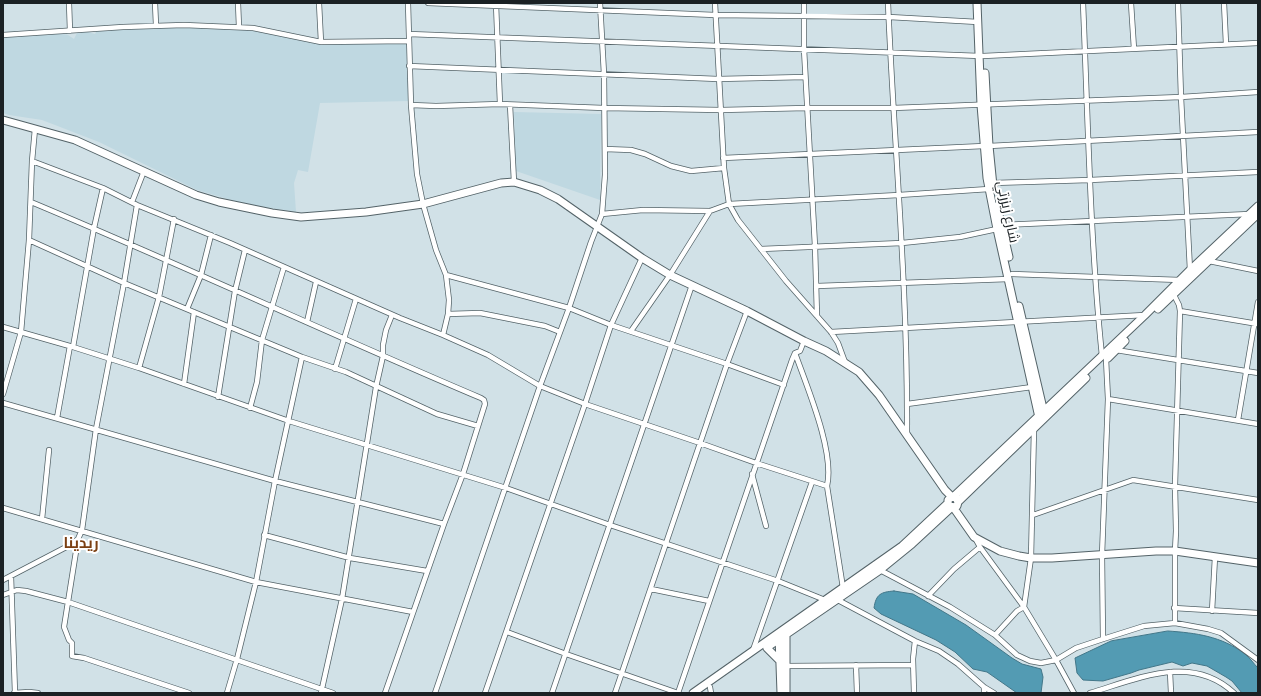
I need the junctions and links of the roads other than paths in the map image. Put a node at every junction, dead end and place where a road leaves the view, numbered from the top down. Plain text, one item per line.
1 (70, 3) edge
2 (155, 3) edge
3 (238, 3) edge
4 (319, 3) edge
5 (408, 3) edge
6 (428, 3) edge
7 (600, 3) edge
8 (715, 3) edge
9 (804, 3) edge
10 (888, 3) edge
11 (977, 3) edge
12 (980, 3) edge
13 (1083, 3) edge
14 (1131, 3) edge
15 (1178, 3) edge
16 (1224, 3) edge
17 (496, 4) edge
18 (600, 10) junction
19 (715, 15) junction
20 (804, 17) junction
21 (889, 17) junction
22 (978, 22) junction
23 (156, 25) junction
24 (239, 27) junction
25 (70, 31) junction
26 (409, 34) junction
27 (3, 35) edge
28 (497, 37) junction
29 (409, 41) junction
30 (321, 42) junction
31 (603, 42) junction
32 (1258, 43) edge
33 (1226, 44) junction
34 (717, 46) junction
35 (1180, 47) junction
36 (804, 49) junction
37 (1134, 49) junction
38 (1085, 51) junction
39 (890, 53) junction
40 (982, 56) junction
41 (409, 66) junction
42 (499, 70) junction
43 (604, 74) junction
44 (805, 77) junction
45 (718, 79) junction
46 (1258, 92) edge
47 (1181, 97) junction
48 (1088, 101) junction
49 (500, 104) junction
50 (411, 105) junction
51 (510, 105) junction
52 (984, 105) junction
53 (604, 108) junction
54 (807, 108) junction
55 (893, 108) junction
56 (720, 110) junction
57 (3, 120) edge
58 (35, 129) junction
59 (1258, 132) edge
60 (1183, 135) junction
61 (1088, 141) junction
62 (987, 146) junction
63 (605, 149) junction
64 (895, 149) junction
65 (809, 153) junction
66 (723, 158) junction
67 (32, 161) junction
68 (724, 168) junction
69 (144, 171) junction
70 (1258, 172) edge
71 (1185, 175) junction
72 (1090, 180) junction
73 (514, 182) junction
74 (991, 186) junction
75 (103, 188) junction
76 (899, 196) junction
77 (813, 200) junction
78 (31, 202) junction
79 (135, 204) junction
80 (423, 204) junction
81 (729, 204) junction
82 (1258, 206) edge
83 (710, 211) junction
84 (602, 214) junction
85 (1250, 214) junction
86 (1258, 214) edge
87 (1188, 217) junction
88 (174, 220) junction
89 (1092, 221) junction
90 (597, 227) junction
91 (999, 227) junction
92 (94, 228) junction
93 (211, 235) junction
94 (29, 240) junction
95 (902, 243) junction
96 (131, 244) junction
97 (815, 246) junction
98 (761, 249) junction
99 (245, 250) junction
100 (642, 258) junction
101 (166, 260) junction
102 (1209, 261) junction
103 (284, 267) junction
104 (87, 268) junction
105 (1190, 270) junction
106 (1258, 271) edge
107 (201, 275) junction
108 (446, 275) junction
109 (670, 275) junction
110 (1011, 276) junction
111 (1095, 276) junction
112 (1180, 280) junction
113 (316, 282) junction
114 (904, 282) junction
115 (124, 284) junction
116 (692, 285) junction
117 (817, 286) junction
118 (236, 291) junction
119 (1174, 295) junction
120 (159, 297) junction
121 (356, 299) junction
122 (1258, 302) edge
123 (272, 307) junction
124 (569, 308) junction
125 (187, 309) junction
126 (747, 311) junction
127 (1180, 311) junction
128 (194, 312) junction
129 (448, 314) junction
130 (392, 315) junction
131 (1145, 315) junction
132 (818, 316) junction
133 (1098, 318) junction
134 (307, 322) junction
135 (1020, 322) junction
136 (1256, 324) edge
137 (611, 325) junction
138 (3, 327) edge
139 (229, 327) junction
140 (905, 329) junction
141 (631, 331) junction
142 (21, 332) junction
143 (560, 332) junction
144 (831, 332) junction
145 (443, 335) junction
146 (343, 338) junction
147 (262, 340) junction
148 (804, 341) junction
149 (672, 345) junction
150 (72, 346) junction
151 (1116, 350) junction
152 (795, 353) junction
153 (383, 356) junction
154 (302, 357) junction
155 (110, 358) junction
156 (1104, 358) junction
157 (1178, 360) junction
158 (845, 362) junction
159 (727, 364) junction
160 (139, 368) junction
161 (335, 369) junction
162 (1246, 371) junction
163 (1258, 373) edge
164 (184, 384) junction
165 (784, 385) junction
166 (540, 386) junction
167 (376, 387) junction
168 (1032, 387) junction
169 (3, 394) edge
170 (218, 397) junction
171 (1108, 399) junction
172 (3, 403) edge
173 (585, 404) junction
174 (907, 404) junction
175 (250, 408) junction
176 (1176, 410) junction
177 (57, 418) junction
178 (1039, 419) junction
179 (1238, 420) junction
180 (289, 421) junction
181 (645, 424) junction
182 (1258, 424) edge
183 (478, 426) junction
184 (96, 429) junction
185 (907, 433) junction
186 (700, 442) junction
187 (367, 444) junction
188 (49, 450) dead end
189 (756, 463) junction
190 (463, 474) junction
191 (752, 474) junction
192 (275, 481) junction
193 (812, 482) junction
194 (827, 486) junction
195 (1175, 486) junction
196 (506, 488) junction
197 (1104, 490) junction
198 (1258, 500) edge
199 (359, 502) junction
200 (952, 502) junction
201 (550, 504) junction
202 (3, 508) edge
203 (1033, 515) junction
204 (42, 519) junction
205 (444, 524) junction
206 (610, 525) junction
207 (766, 526) dead end
208 (82, 530) junction
209 (264, 535) junction
210 (974, 537) junction
211 (78, 539) junction
212 (666, 544) junction
213 (980, 547) junction
214 (1175, 551) junction
215 (1102, 555) junction
216 (1214, 557) junction
217 (350, 558) junction
218 (1031, 558) junction
219 (722, 562) junction
220 (1258, 563) edge
221 (880, 570) junction
222 (427, 571) junction
223 (11, 576) junction
224 (3, 580) edge
225 (778, 581) junction
226 (256, 582) junction
227 (843, 588) junction
228 (651, 589) junction
229 (11, 592) junction
230 (3, 595) edge
231 (928, 596) junction
232 (342, 599) junction
233 (836, 599) junction
234 (825, 600) junction
235 (709, 601) junction
236 (68, 602) junction
237 (1024, 607) junction
238 (1174, 608) junction
239 (1212, 611) junction
240 (413, 612) junction
241 (1258, 613) edge
242 (1174, 623) junction
243 (507, 632) junction
244 (786, 632) junction
245 (995, 635) junction
246 (779, 637) junction
247 (1103, 639) junction
248 (916, 642) junction
249 (767, 648) junction
250 (753, 652) junction
251 (566, 654) junction
252 (237, 659) junction
253 (779, 660) junction
254 (1056, 660) junction
255 (1258, 660) edge
256 (856, 665) junction
257 (913, 665) junction
258 (786, 666) junction
259 (1170, 672) junction
260 (622, 674) junction
261 (984, 687) junction
262 (710, 690) edge
263 (321, 691) edge
264 (14, 693) edge
265 (38, 693) edge
266 (189, 693) edge
267 (227, 693) edge
268 (333, 693) edge
269 (385, 693) edge
270 (435, 693) edge
271 (485, 693) edge
272 (552, 693) edge
273 (615, 693) edge
274 (678, 693) edge
275 (694, 693) edge
276 (702, 693) edge
277 (781, 693) edge
278 (786, 693) edge
279 (856, 693) edge
280 (914, 693) edge
281 (984, 693) edge
282 (994, 693) edge
283 (1074, 693) edge
284 (1090, 693) edge
285 (1171, 693) edge
286 (1234, 693) edge

1 - 25 street
2 - 23 street
3 - 24 street
4 - 30 street
5 - 26 street
6 - 17 street
7 - 18 street
8 - 19 street
9 - 20 street
10 - 21 street
11 - 22 street, شارع زيزرتي
12 - 40 street, شارع زيزرتي
13 - 38 street
14 - 37 street
15 - 35 street
16 - 33 street
17 - 18 street
17 - 28 street
18 - 19 street
18 - 31 street
19 - 20 street
19 - 34 street
20 - 21 street
20 - 36 street
21 - 22 street
21 - 39 street
22 - 40 street, شارع زيزرتي
23 - 24 street
23 - 25 street
24 - 30 street
25 - 27 street
26 - 28 street
26 - 29 street
28 - 31 street
28 - 42 street
29 - 30 street
29 - 41 street
31 - 34 street
31 - 43 street
32 - 33 street
33 - 35 street
34 - 36 street
34 - 45 street
35 - 37 street
35 - 47 street
36 - 39 street
36 - 44 street
37 - 38 street
38 - 40 street
38 - 48 street
39 - 40 street
39 - 55 street
40 - 52 street, شارع زيزرتي
41 - 42 street
41 - 50 street
42 - 43 street
42 - 49 street
43 - 45 street
43 - 53 street
44 - 45 street
44 - 54 street
45 - 56 street
46 - 47 street
47 - 48 street
47 - 60 street
48 - 52 street
48 - 61 street
49 - 50 street
49 - 51 street
50 - 80 street
51 - 53 street
51 - 73 street
52 - 55 street
52 - 62 street, شارع زيزرتي
53 - 56 street
53 - 63 street
54 - 55 street
54 - 56 street
54 - 65 street
55 - 64 street
56 - 66 street
57 - 58 street
58 - 67 street
58 - 69 street
59 - 60 street
60 - 61 street
60 - 71 street
61 - 62 street
61 - 72 street
62 - 64 street
62 - 74 street, شارع زيزرتي
63 - 68 street
63 - 84 street
64 - 65 street
64 - 76 street
65 - 66 street
65 - 77 street
66 - 68 street
67 - 75 street
67 - 78 street
68 - 81 street
69 - 79 street
69 - 80 street
70 - 71 street
71 - 72 street
71 - 87 street
72 - 74 street
72 - 89 street
73 - 80 street
73 - 90 street
74 - 76 street
74 - 91 street, شارع زيزرتي
75 - 79 street
75 - 92 street
76 - 77 street
76 - 95 street
77 - 81 street
77 - 97 street
78 - 92 street
78 - 94 street
79 - 88 street
79 - 96 street
80 - 108 street
81 - 83 street
81 - 98 street
82 - 85 street
83 - 84 street
83 - 109 street
84 - 90 street
85 - 87 street
85 - 105 street
86 - 102 street
87 - 89 street
87 - 105 street
88 - 93 street
88 - 101 street
89 - 91 street
89 - 111 street
90 - 100 street
90 - 124 street
91 - 95 street
91 - 110 street, شارع زيزرتي
92 - 96 street
92 - 104 street
93 - 99 street
93 - 107 street
94 - 104 street
94 - 142 street
95 - 97 street
95 - 114 street
96 - 101 street
96 - 115 street
97 - 98 street
97 - 117 street
98 - 132 street
99 - 103 street
99 - 118 street
100 - 109 street
100 - 137 street
101 - 107 street
101 - 120 street
102 - 106 street
102 - 119 street
103 - 113 street
103 - 123 street
104 - 115 street
104 - 150 street
105 - 112 street
107 - 118 street
107 - 125 street
108 - 124 street
108 - 129 street
109 - 116 street
109 - 141 street
110 - 111 street
110 - 114 street
110 - 135 street, شارع زيزرتي
111 - 112 street
111 - 133 street
112 - 131 street
113 - 121 street
113 - 134 street
114 - 117 street
114 - 140 street
115 - 120 street
115 - 155 street
116 - 126 street
116 - 149 street
117 - 132 street
118 - 123 street
118 - 139 street
119 - 127 street
119 - 151 street
120 - 125 street
120 - 160 street
121 - 130 street
121 - 146 street
122 - 136 street
123 - 134 street
123 - 147 street
124 - 137 street
124 - 143 street
125 - 128 street
126 - 148 street
126 - 159 street
127 - 136 street
127 - 157 street
128 - 139 street
128 - 164 street
129 - 143 street
129 - 145 street
130 - 145 street
130 - 153 street
131 - 133 street
131 - 156 street
132 - 144 street
133 - 135 street
133 - 156 street
134 - 146 street
135 - 140 street
135 - 168 street, شارع زيزرتي
135 - 178 street, شارع زيزرتي
136 - 162 street
137 - 141 street
137 - 173 street
138 - 142 street
139 - 147 street
139 - 170 street
140 - 144 street
140 - 174 street
141 - 149 street
142 - 150 street
142 - 169 street
143 - 166 street
144 - 158 street
145 - 166 street
146 - 153 street
146 - 161 street
147 - 154 street
147 - 175 street
148 - 152 street
148 - 158 street
149 - 159 street
149 - 181 street
150 - 155 street
150 - 177 street
151 - 156 street
151 - 157 street
152 - 165 street
152 - 194 street
153 - 167 street
153 - 183 street
154 - 161 street
154 - 180 street
155 - 160 street
155 - 184 street
156 - 171 street
156 - 178 street
157 - 162 street
157 - 176 street
158 - 185 street
159 - 165 street
159 - 186 street
160 - 164 street
161 - 167 street
162 - 163 street
162 - 179 street
164 - 170 street
165 - 189 street
166 - 173 street
166 - 196 street
167 - 183 street
167 - 187 street
168 - 174 street
168 - 178 street, شارع زيزرتي
170 - 175 street
171 - 176 street
171 - 197 street
172 - 177 street
173 - 181 street
173 - 201 street
174 - 185 street
175 - 180 street
176 - 179 street
176 - 195 street
177 - 184 street
178 - 200 street
178 - 203 street
179 - 182 street
180 - 187 street
180 - 192 street
181 - 186 street
181 - 206 street
183 - 190 street
184 - 192 street
184 - 208 street
185 - 200 street
186 - 189 street
186 - 212 street
187 - 190 street
187 - 199 street
188 - 204 street
189 - 191 street
189 - 193 street
190 - 196 street
190 - 205 street
191 - 207 street
191 - 219 street
192 - 199 street
192 - 209 street
193 - 194 street
193 - 225 street
194 - 227 street
195 - 197 street
195 - 198 street
195 - 214 street
196 - 201 street
196 - 270 street
197 - 203 street
197 - 215 street
199 - 205 street
199 - 217 street
200 - 210 street
200 - 221 street
200 - 227 street
201 - 206 street
201 - 243 street
202 - 204 street
203 - 218 street
204 - 208 street
205 - 222 street
206 - 212 street
206 - 251 street
208 - 211 street
208 - 226 street
209 - 217 street
209 - 226 street
210 - 213 street
210 - 218 street
211 - 223 street
211 - 236 street
212 - 219 street
212 - 228 street
213 - 231 street
213 - 237 street
214 - 215 street
214 - 216 street
214 - 238 street
215 - 218 street
215 - 247 street
216 - 220 street
216 - 239 street
217 - 222 street
217 - 232 street
218 - 237 street
219 - 225 street
219 - 235 street
221 - 231 street
221 - 233 street
222 - 240 street
223 - 224 street
223 - 229 street
225 - 234 street
225 - 250 street
226 - 232 street
226 - 252 street
227 - 234 street
228 - 235 street
228 - 260 street
229 - 230 street
229 - 236 street
229 - 264 street
231 - 245 street
232 - 240 street
232 - 263 street
233 - 244 street
233 - 248 street
234 - 244 street
235 - 274 street
236 - 252 street
236 - 266 street
237 - 245 street
237 - 254 street
238 - 239 street
238 - 242 street
239 - 241 street
240 - 269 street
242 - 247 street
242 - 255 street
243 - 251 street
243 - 271 street
244 - 246 street
244 - 258 street
245 - 254 street
246 - 249 street
246 - 250 street
246 - 253 street
247 - 254 street
248 - 257 street
248 - 261 street
249 - 253 street
249 - 262 street
250 - 275 street
251 - 260 street
251 - 272 street
252 - 263 street
252 - 267 street
253 - 277 street
254 - 283 street
256 - 257 street
256 - 258 street
256 - 279 street
257 - 280 street
258 - 278 street
259 - 284 street
259 - 285 street
259 - 286 street
260 - 273 street
260 - 274 street
261 - 281 street
261 - 282 street
262 - 276 street
263 - 268 street
264 - 265 street

